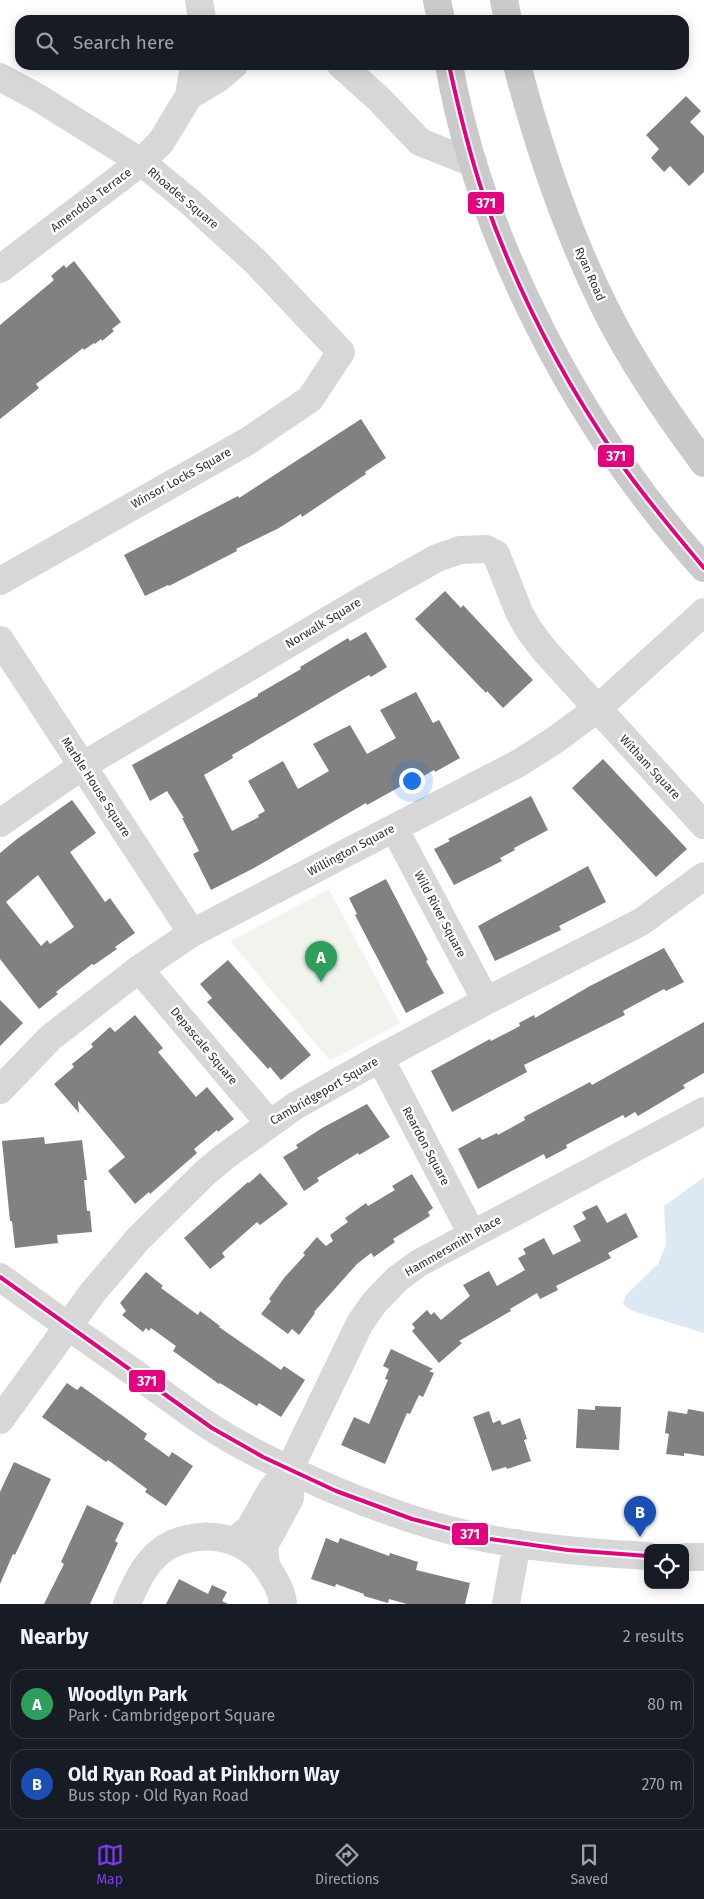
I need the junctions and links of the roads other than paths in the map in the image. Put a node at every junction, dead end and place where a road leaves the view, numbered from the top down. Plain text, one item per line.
1 (199, 0) edge
2 (437, 0) edge
3 (504, 0) edge
4 (201, 15) edge
5 (439, 15) edge
6 (507, 15) edge
7 (193, 70) edge
8 (228, 70) edge
9 (346, 70) edge
10 (449, 70) edge
11 (518, 70) edge
12 (0, 77) edge
13 (189, 96) junction
14 (141, 162) junction
15 (473, 163) junction
16 (0, 270) edge
17 (341, 352) joint
18 (704, 463) edge
19 (704, 568) edge
20 (0, 581) edge
21 (704, 612) edge
22 (0, 640) edge
23 (597, 709) junction
24 (82, 766) junction
25 (0, 822) edge
26 (704, 824) edge
27 (394, 828) junction
28 (704, 876) edge
29 (192, 933) junction
30 (139, 969) junction
31 (486, 1001) junction
32 (380, 1058) junction
33 (0, 1090) edge
34 (704, 1111) edge
35 (269, 1123) junction
36 (472, 1234) junction
37 (0, 1277) edge
38 (68, 1326) junction
39 (0, 1420) edge
40 (289, 1470) junction
41 (234, 1540) junction
42 (517, 1543) junction
43 (644, 1556) edge
44 (689, 1557) edge
45 (704, 1557) edge
46 (266, 1565) junction
47 (126, 1604) edge
48 (282, 1604) edge
49 (506, 1604) edge

1 - 4 street
2 - 5 main road
3 - 6 main road
7 - 13 street, Amendola Terrace
8 - 13 street, Amendola Terrace
9 - 15 street
10 - 15 main road
11 - 18 main road, Ryan Road
12 - 14 street, Rhoades Square
13 - 14 street, Amendola Terrace
14 - 16 street, Amendola Terrace
14 - 17 street, Rhoades Square
15 - 19 main road
17 - 20 street, Winsor Locks Square
21 - 23 street, Willington Square
22 - 24 street, Marble House Square
23 - 24 street, Norwalk Square
23 - 26 street, Witham Square
23 - 27 street, Willington Square
24 - 25 street, Norwalk Square
24 - 29 street, Marble House Square
27 - 29 street, Willington Square
27 - 31 street, Wild River Square
28 - 31 street, Cambridgeport Square
29 - 30 street, Willington Square
30 - 33 street, Willington Square
30 - 35 street, Depascale Square
31 - 32 street, Cambridgeport Square
32 - 35 street, Cambridgeport Square
32 - 36 street, Reardon Square
34 - 36 street, Hammersmith Place
35 - 38 street, Cambridgeport Square
36 - 40 street, Hammersmith Place
37 - 38 street
38 - 39 street, Cambridgeport Square
38 - 40 street
40 - 41 street, Hammersmith Place
40 - 42 street
40 - 46 street, Hammersmith Place
41 - 46 street
41 - 47 street
42 - 43 street
42 - 49 street
44 - 45 street
46 - 48 street

